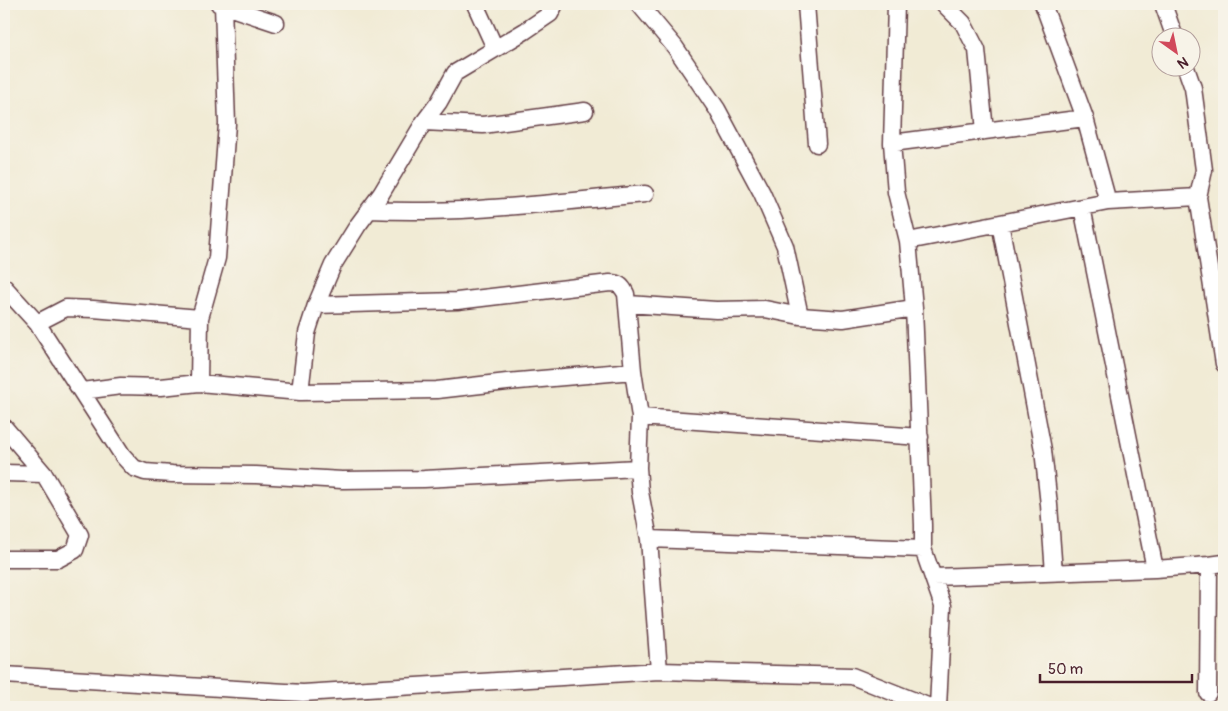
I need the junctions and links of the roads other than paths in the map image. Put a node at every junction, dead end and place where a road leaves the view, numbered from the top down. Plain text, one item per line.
1 (221, 4) edge
2 (475, 4) edge
3 (555, 4) edge
4 (640, 4) edge
5 (806, 4) edge
6 (896, 4) edge
7 (944, 4) edge
8 (1043, 4) edge
9 (1163, 4) edge
10 (276, 23) dead end
11 (1171, 28) edge
12 (494, 48) junction
13 (1190, 78) edge
14 (585, 111) dead end
15 (1085, 118) junction
16 (424, 122) junction
17 (985, 131) junction
18 (892, 143) junction
19 (817, 144) dead end
20 (645, 194) dead end
21 (1198, 197) junction
22 (1108, 202) junction
23 (1082, 207) junction
24 (370, 210) junction
25 (1000, 222) junction
26 (908, 241) junction
27 (4, 287) edge
28 (628, 304) junction
29 (316, 305) junction
30 (914, 308) junction
31 (800, 316) junction
32 (200, 318) junction
33 (37, 323) junction
34 (1224, 364) edge
35 (633, 371) junction
36 (199, 383) junction
37 (82, 391) junction
38 (300, 392) junction
39 (640, 417) junction
40 (4, 427) edge
41 (920, 437) junction
42 (638, 468) junction
43 (4, 473) edge
44 (44, 474) junction
45 (649, 539) junction
46 (923, 549) junction
47 (4, 559) edge
48 (1216, 564) edge
49 (1155, 569) junction
50 (1054, 573) junction
51 (934, 577) junction
52 (659, 671) junction
53 (4, 675) edge
54 (1208, 693) dead end
55 (303, 700) edge
56 (930, 707) edge
57 (938, 707) edge

1 - 10 street
1 - 32 street
2 - 12 street
3 - 12 street
4 - 31 street
5 - 19 street
6 - 18 street
7 - 17 street
8 - 15 street
9 - 11 street
12 - 16 street
13 - 21 street
14 - 16 street
15 - 17 street
15 - 22 street
16 - 24 street
17 - 18 street
18 - 26 street
20 - 24 street
21 - 22 street
21 - 34 street
22 - 23 street
23 - 25 street
23 - 49 street
24 - 29 street
25 - 26 street
25 - 50 street
26 - 30 street
27 - 33 street
28 - 29 street
28 - 31 street
28 - 35 street
29 - 38 street
30 - 31 street
30 - 41 street
32 - 33 street
32 - 36 street
33 - 37 street
35 - 38 street
35 - 39 street
36 - 37 street
36 - 38 street
37 - 42 street
39 - 41 street
39 - 42 street
40 - 44 street
41 - 46 street
42 - 45 street
43 - 44 street
44 - 47 street
45 - 46 street
45 - 52 street
46 - 51 street
48 - 49 street
48 - 54 street
49 - 50 street
50 - 51 street
51 - 57 street
52 - 55 street
52 - 56 street
53 - 55 street

